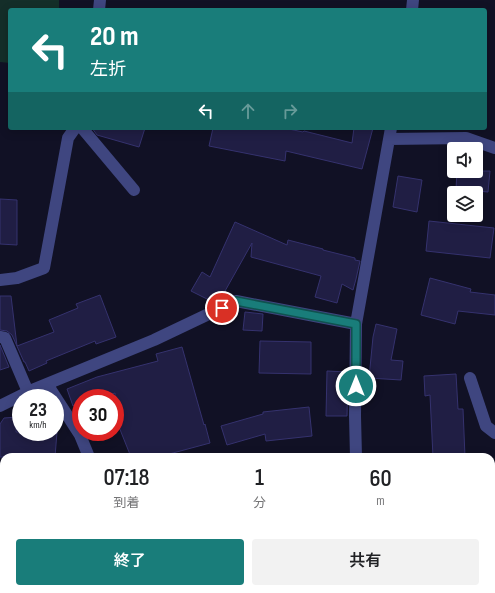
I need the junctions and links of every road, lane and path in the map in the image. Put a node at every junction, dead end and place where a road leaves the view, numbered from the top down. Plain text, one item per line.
1 (74, 130) edge
2 (84, 130) edge
3 (390, 134) edge
4 (495, 148) edge
5 (134, 190) dead end
6 (0, 280) edge
7 (356, 324) junction
8 (0, 337) edge
9 (470, 378) dead end
10 (47, 384) junction
11 (27, 389) edge
12 (35, 389) edge
13 (12, 400) edge
14 (0, 406) edge
15 (495, 433) edge
16 (87, 453) edge
17 (356, 453) edge

1 - 6 street
2 - 5 street
3 - 4 street
3 - 7 street
7 - 10 street
7 - 17 street
8 - 11 street
9 - 15 street
10 - 12 street
10 - 16 street
13 - 14 street

